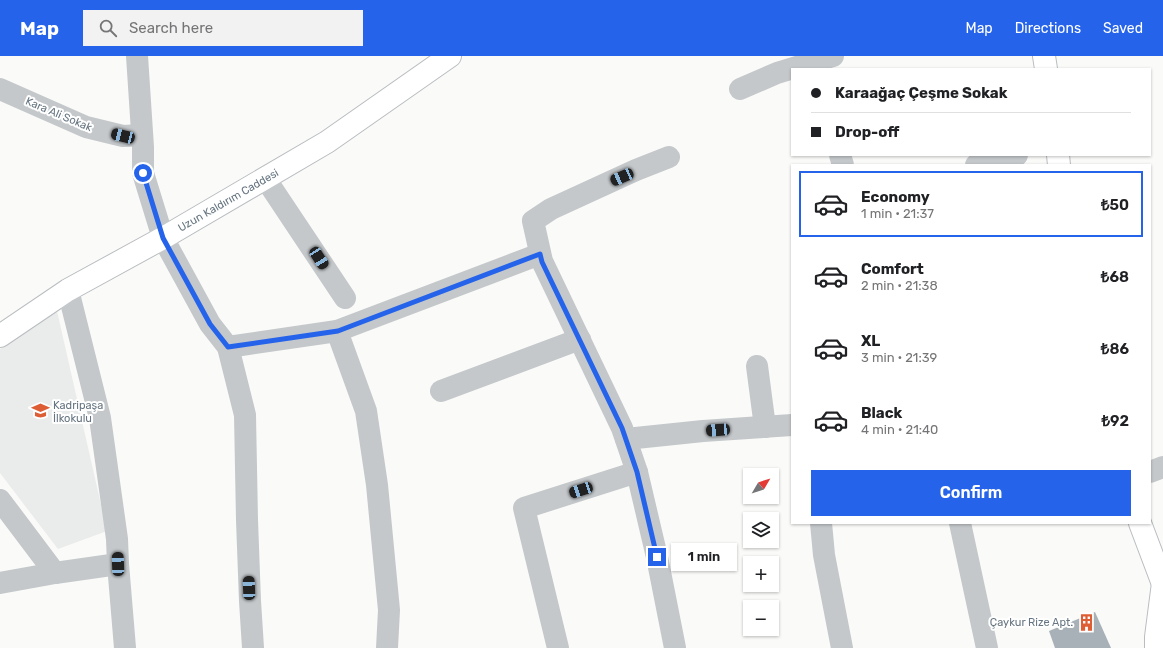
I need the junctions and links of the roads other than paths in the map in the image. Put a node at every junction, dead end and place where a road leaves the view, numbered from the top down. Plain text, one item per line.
1 (137, 56) edge
2 (450, 56) edge
3 (833, 56) edge
4 (1044, 56) edge
5 (813, 62) edge
6 (793, 68) edge
7 (1046, 68) edge
8 (791, 69) edge
9 (0, 89) edge
10 (740, 89) dead end
11 (142, 135) junction
12 (1013, 156) edge
13 (669, 158) dead end
14 (980, 164) edge
15 (266, 178) junction
16 (163, 238) junction
17 (540, 254) junction
18 (68, 290) junction
19 (345, 298) dead end
20 (338, 331) junction
21 (0, 336) edge
22 (580, 339) junction
23 (228, 347) junction
24 (758, 366) dead end
25 (441, 391) dead end
26 (791, 425) edge
27 (765, 427) junction
28 (626, 439) junction
29 (1163, 467) edge
30 (637, 472) junction
31 (1151, 472) edge
32 (0, 500) edge
33 (821, 524) edge
34 (960, 524) edge
35 (1140, 524) edge
36 (118, 564) junction
37 (55, 573) junction
38 (0, 583) edge
39 (1163, 584) edge
40 (1158, 638) edge
41 (125, 648) edge
42 (253, 648) edge
43 (386, 648) edge
44 (558, 648) edge
45 (675, 648) edge
46 (842, 648) edge
47 (987, 648) edge

1 - 11 street
2 - 15 main road, Uzun Kaldırım Caddesi
3 - 5 street
4 - 7 main road
5 - 6 street
8 - 10 street
9 - 11 street, Kara Ali Sokak
11 - 16 street
12 - 14 street
13 - 17 street
15 - 16 main road, Uzun Kaldırım Caddesi
15 - 19 street
16 - 18 main road, Uzun Kaldırım Caddesi
16 - 23 street
17 - 20 street
17 - 22 street
18 - 21 main road, Uzun Kaldırım Caddesi
18 - 36 street
20 - 23 street
20 - 43 street
22 - 25 street
22 - 28 street
23 - 42 street
24 - 27 street
26 - 27 street
27 - 28 street
28 - 30 street
29 - 31 street
30 - 44 street
30 - 45 street
32 - 37 street
33 - 46 street
34 - 47 street
35 - 39 main road
36 - 37 street
36 - 41 street
37 - 38 street
39 - 40 main road

